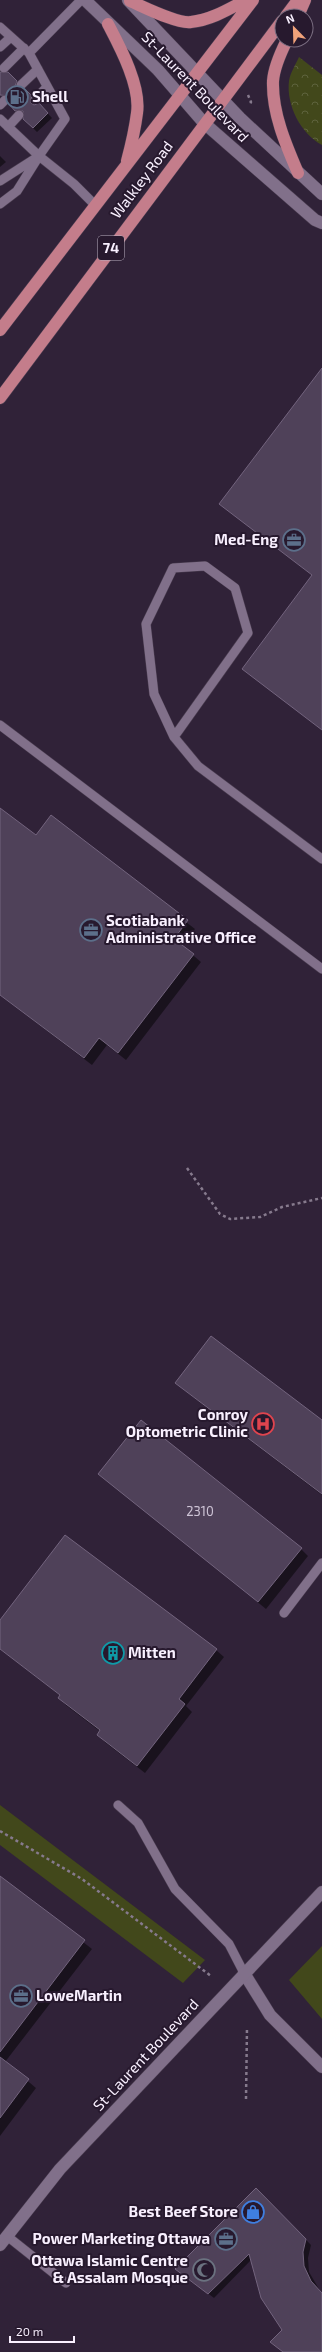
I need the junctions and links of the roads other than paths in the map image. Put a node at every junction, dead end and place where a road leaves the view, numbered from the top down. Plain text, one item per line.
1 (81, 0) edge
2 (85, 0) edge
3 (246, 0) edge
4 (253, 0) edge
5 (129, 1) edge
6 (108, 24) junction
7 (0, 27) edge
8 (274, 31) edge
9 (11, 37) junction
10 (0, 47) edge
11 (283, 48) edge
12 (26, 51) junction
13 (4, 68) dead end
14 (38, 69) junction
15 (196, 72) junction
16 (21, 84) dead end
17 (47, 87) junction
18 (180, 93) junction
19 (35, 99) dead end
20 (222, 99) junction
21 (19, 115) dead end
22 (0, 119) edge
23 (204, 124) junction
24 (8, 127) junction
25 (39, 156) junction
26 (126, 166) junction
27 (298, 173) junction
28 (0, 181) edge
29 (322, 194) edge
30 (0, 204) edge
31 (96, 206) junction
32 (322, 223) edge
33 (0, 330) edge
34 (0, 398) edge
35 (0, 725) edge
36 (174, 737) junction
37 (322, 859) edge
38 (322, 969) edge
39 (322, 1564) edge
40 (284, 1613) dead end
41 (118, 1805) dead end
42 (322, 1892) edge
43 (244, 1973) junction
44 (322, 2067) edge
45 (4, 2241) edge
46 (66, 2283) dead end

1 - 12 lane
2 - 6 street, St-Laurent Boulevard
3 - 5 main road
4 - 15 main road, Walkley Road / 74
5 - 15 street, St-Laurent Boulevard
6 - 18 street, St-Laurent Boulevard
6 - 26 main road
7 - 9 lane
8 - 20 main road, Walkley Road / 74
9 - 10 lane
9 - 12 lane
11 - 27 main road
12 - 13 lane
12 - 14 lane
14 - 16 lane
14 - 17 lane
15 - 18 main road, Walkley Road / 74
15 - 20 street, St-Laurent Boulevard
17 - 19 lane
17 - 25 lane
18 - 23 street, St-Laurent Boulevard
18 - 26 main road, Walkley Road / 74
20 - 23 main road, Walkley Road / 74
20 - 27 street, St-Laurent Boulevard
21 - 24 lane
22 - 24 lane
23 - 32 street, St-Laurent Boulevard
23 - 34 main road, Walkley Road / 74
24 - 25 lane
25 - 28 lane
25 - 30 lane
25 - 31 lane
26 - 31 main road, Walkley Road / 74
27 - 29 street, St-Laurent Boulevard
31 - 33 main road, Walkley Road / 74
35 - 38 lane
36 - 36 lane
36 - 37 lane
39 - 40 lane
41 - 43 lane
42 - 43 street, St-Laurent Boulevard
43 - 44 street
43 - 45 street, St-Laurent Boulevard
45 - 46 lane

